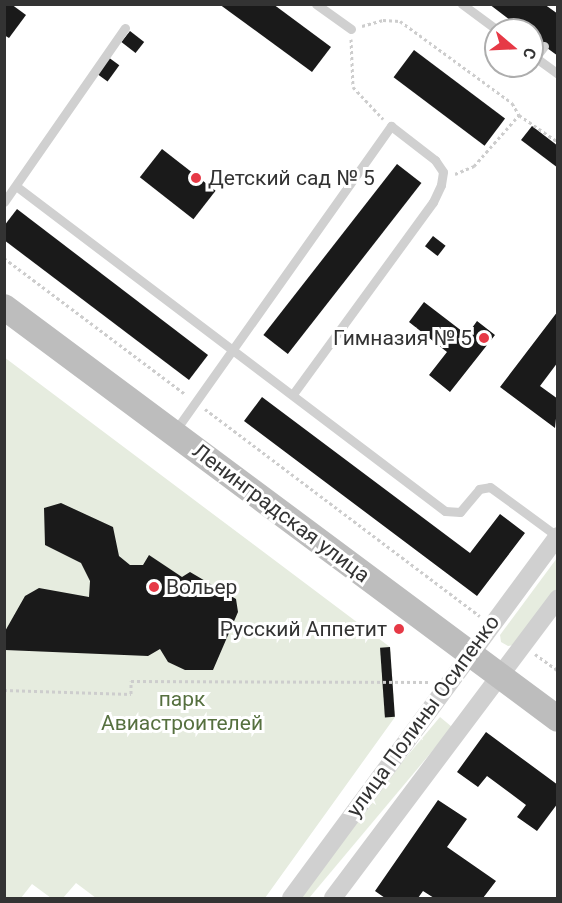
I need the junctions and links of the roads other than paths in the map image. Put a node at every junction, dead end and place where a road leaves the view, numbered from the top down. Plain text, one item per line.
1 (316, 4) edge
2 (462, 4) edge
3 (484, 20) edge
4 (125, 28) dead end
5 (351, 29) road end
6 (544, 64) edge
7 (558, 74) edge
8 (16, 186) junction
9 (4, 202) edge
10 (4, 307) edge
11 (232, 348) junction
12 (293, 394) junction
13 (174, 433) junction
14 (557, 536) edge
15 (558, 598) edge
16 (469, 652) junction
17 (499, 675) junction
18 (558, 719) edge
19 (291, 898) edge
20 (333, 898) edge

1 - 5 lane
2 - 3 lane
4 - 8 lane
6 - 7 lane
8 - 9 lane
8 - 11 lane
10 - 13 main road, Ленинградская улица
11 - 12 lane
11 - 12 lane
11 - 13 lane
12 - 14 lane
13 - 16 main road, Ленинградская улица
14 - 16 street, улица Полины Осипенко
15 - 17 street, улица Полины Осипенко
16 - 17 main road, Ленинградская улица
16 - 19 street, улица Полины Осипенко
17 - 18 main road, Ленинградская улица
17 - 20 street, улица Полины Осипенко

